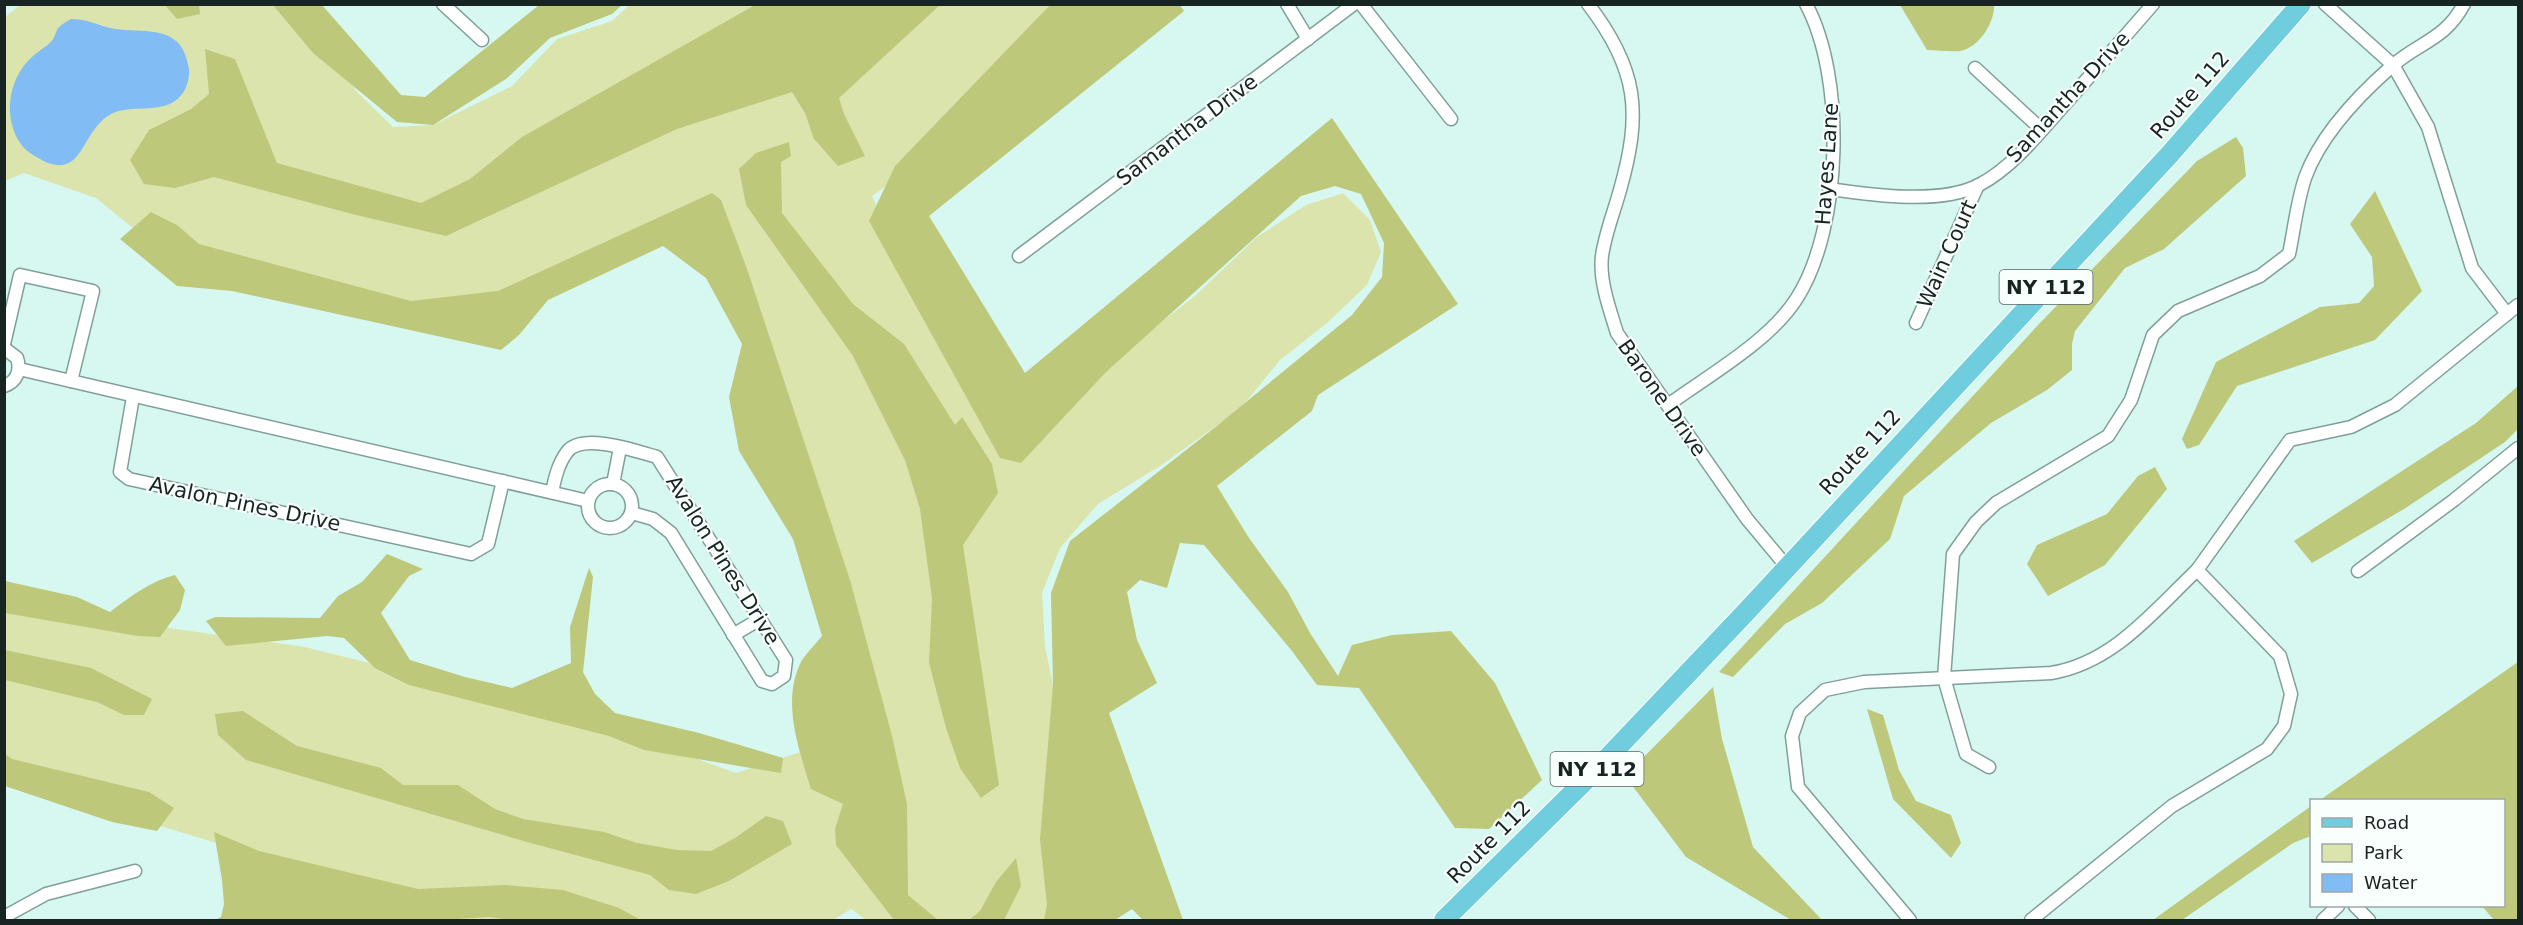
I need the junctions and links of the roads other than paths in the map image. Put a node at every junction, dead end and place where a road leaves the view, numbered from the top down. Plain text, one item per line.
1 (1287, 4) edge
2 (1354, 4) edge
3 (1361, 4) edge
4 (1588, 4) edge
5 (1806, 4) edge
6 (2153, 4) edge
7 (2301, 4) edge
8 (2325, 4) edge
9 (2464, 4) edge
10 (444, 5) edge
11 (1308, 39) junction
12 (482, 40) dead end
13 (2393, 65) junction
14 (1975, 68) dead end
15 (1452, 119) dead end
16 (2042, 130) junction
17 (1978, 185) junction
18 (1830, 189) junction
19 (1019, 256) dead end
20 (2518, 305) edge
21 (2507, 314) junction
22 (1916, 323) dead end
23 (4, 346) edge
24 (19, 369) junction
25 (71, 381) junction
26 (4, 386) edge
27 (133, 397) junction
28 (1668, 405) junction
29 (620, 448) junction
30 (2518, 448) edge
31 (503, 481) junction
32 (613, 484) junction
33 (552, 492) junction
34 (588, 501) junction
35 (632, 513) junction
36 (1787, 567) junction
37 (2197, 570) junction
38 (2358, 571) dead end
39 (760, 619) junction
40 (733, 635) junction
41 (1944, 678) junction
42 (1989, 767) dead end
43 (135, 871) dead end
44 (2337, 907) edge
45 (2356, 907) edge
46 (4, 917) edge
47 (1444, 921) edge
48 (1911, 921) edge
49 (2031, 921) edge
50 (2323, 921) edge
51 (2369, 921) edge

1 - 11 street
2 - 11 street, Samantha Drive
3 - 15 street
4 - 28 street, Barone Drive
5 - 18 street, Hayes Lane
6 - 16 street, Samantha Drive
7 - 36 main road, Route 112 / NY 112
8 - 13 street
9 - 13 street
10 - 12 street
11 - 19 street, Samantha Drive
13 - 21 street
13 - 41 street
14 - 16 street
16 - 17 street, Samantha Drive
17 - 18 street
17 - 22 street, Wain Court
18 - 28 street, Hayes Lane
20 - 21 street
21 - 37 street
23 - 24 street
23 - 25 street
24 - 25 street
24 - 26 street
25 - 27 street
27 - 31 street
27 - 31 street, Avalon Pines Drive
28 - 36 street, Barone Drive
29 - 32 street
29 - 33 street, Avalon Pines Drive
29 - 39 street, Avalon Pines Drive
30 - 38 street
31 - 33 street
32 - 34 street
32 - 35 street
33 - 34 street
34 - 35 street
35 - 40 street, Avalon Pines Drive
36 - 47 main road, Route 112 / NY 112
37 - 41 street
37 - 49 street
39 - 40 street
39 - 40 street, Avalon Pines Drive
41 - 42 street
41 - 48 street
43 - 46 street
44 - 50 street
45 - 51 street

